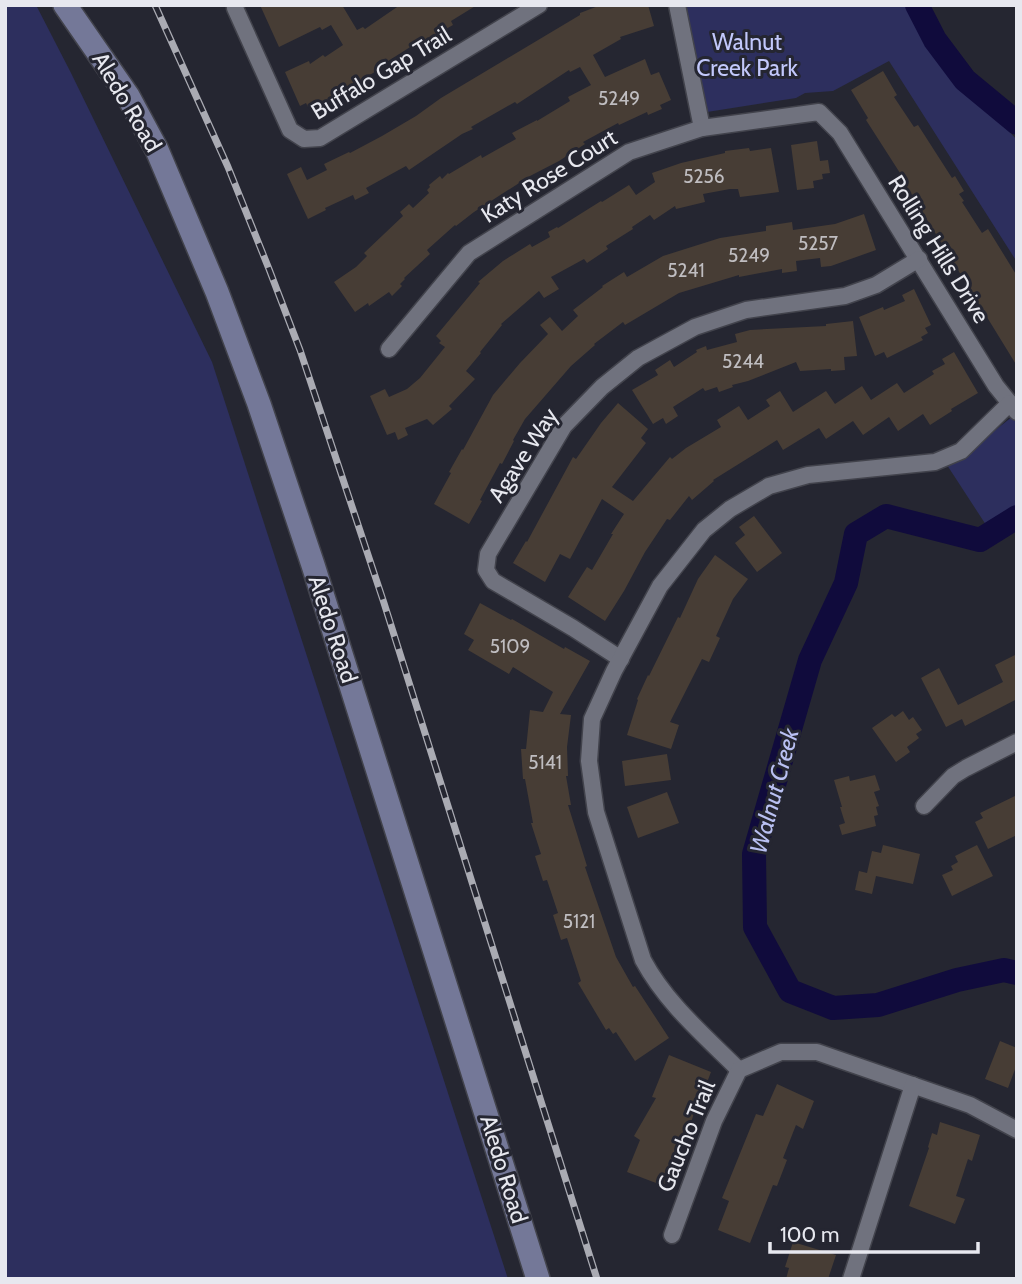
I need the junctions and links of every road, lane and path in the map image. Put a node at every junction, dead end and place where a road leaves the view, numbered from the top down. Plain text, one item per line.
1 (65, 5) edge
2 (236, 5) edge
3 (538, 5) edge
4 (677, 5) edge
5 (820, 112) joint
6 (702, 128) junction
7 (919, 259) junction
8 (389, 349) dead end
9 (1013, 408) edge
10 (621, 659) junction
11 (1017, 742) edge
12 (924, 806) dead end
13 (739, 1070) junction
14 (913, 1085) junction
15 (1017, 1130) edge
16 (672, 1235) dead end
17 (538, 1279) edge
18 (851, 1279) edge

1 - 17 street, Aledo Road
2 - 3 street, Buffalo Gap Trail
4 - 6 street
5 - 6 street, Katy Rose Court
5 - 7 street, Rolling Hills Drive
6 - 8 street, Katy Rose Court
7 - 9 street, Rolling Hills Drive
7 - 10 street, Agave Way
9 - 10 street
10 - 13 street
11 - 12 street
13 - 14 street, Gaucho Trail
13 - 16 street, Gaucho Trail
14 - 15 street, Gaucho Trail
14 - 18 street

